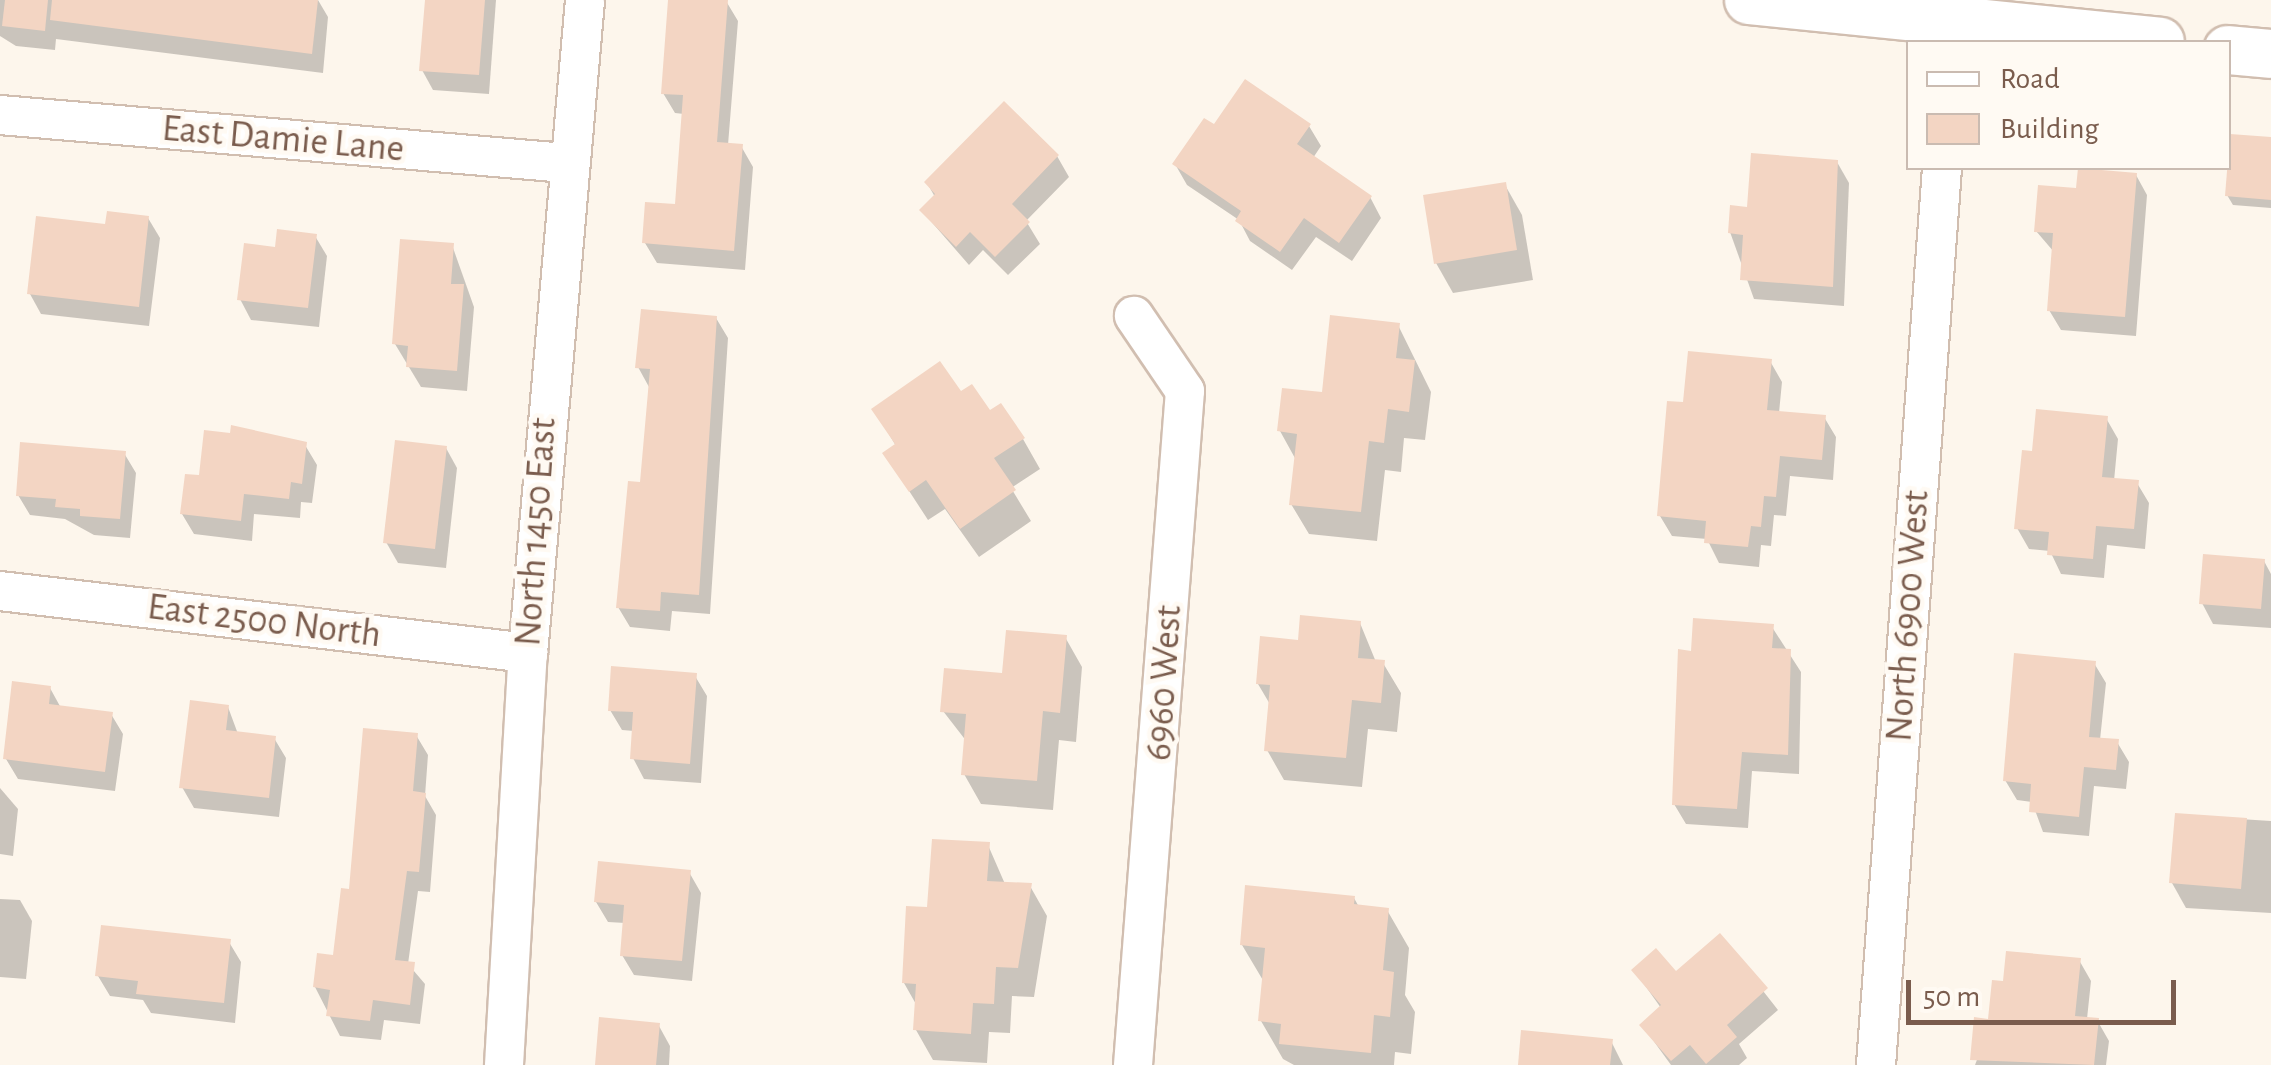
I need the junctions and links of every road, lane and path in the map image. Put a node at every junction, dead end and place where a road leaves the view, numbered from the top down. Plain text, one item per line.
1 (585, 0) edge
2 (1750, 0) edge
3 (1952, 32) edge
4 (2118, 40) edge
5 (2231, 50) edge
6 (2271, 54) edge
7 (0, 115) edge
8 (566, 164) junction
9 (1942, 170) edge
10 (1134, 316) dead end
11 (0, 591) edge
12 (528, 654) junction
13 (504, 1065) edge
14 (1133, 1065) edge
15 (1876, 1065) edge

1 - 8 street, North 1450 East
2 - 3 street
3 - 4 street
5 - 6 street
7 - 8 street, East Damie Lane
8 - 12 street, North 1450 East
9 - 15 street, North 6900 West
10 - 14 street, 6960 West
11 - 12 street, East 2500 North
12 - 13 street, North 1450 East

